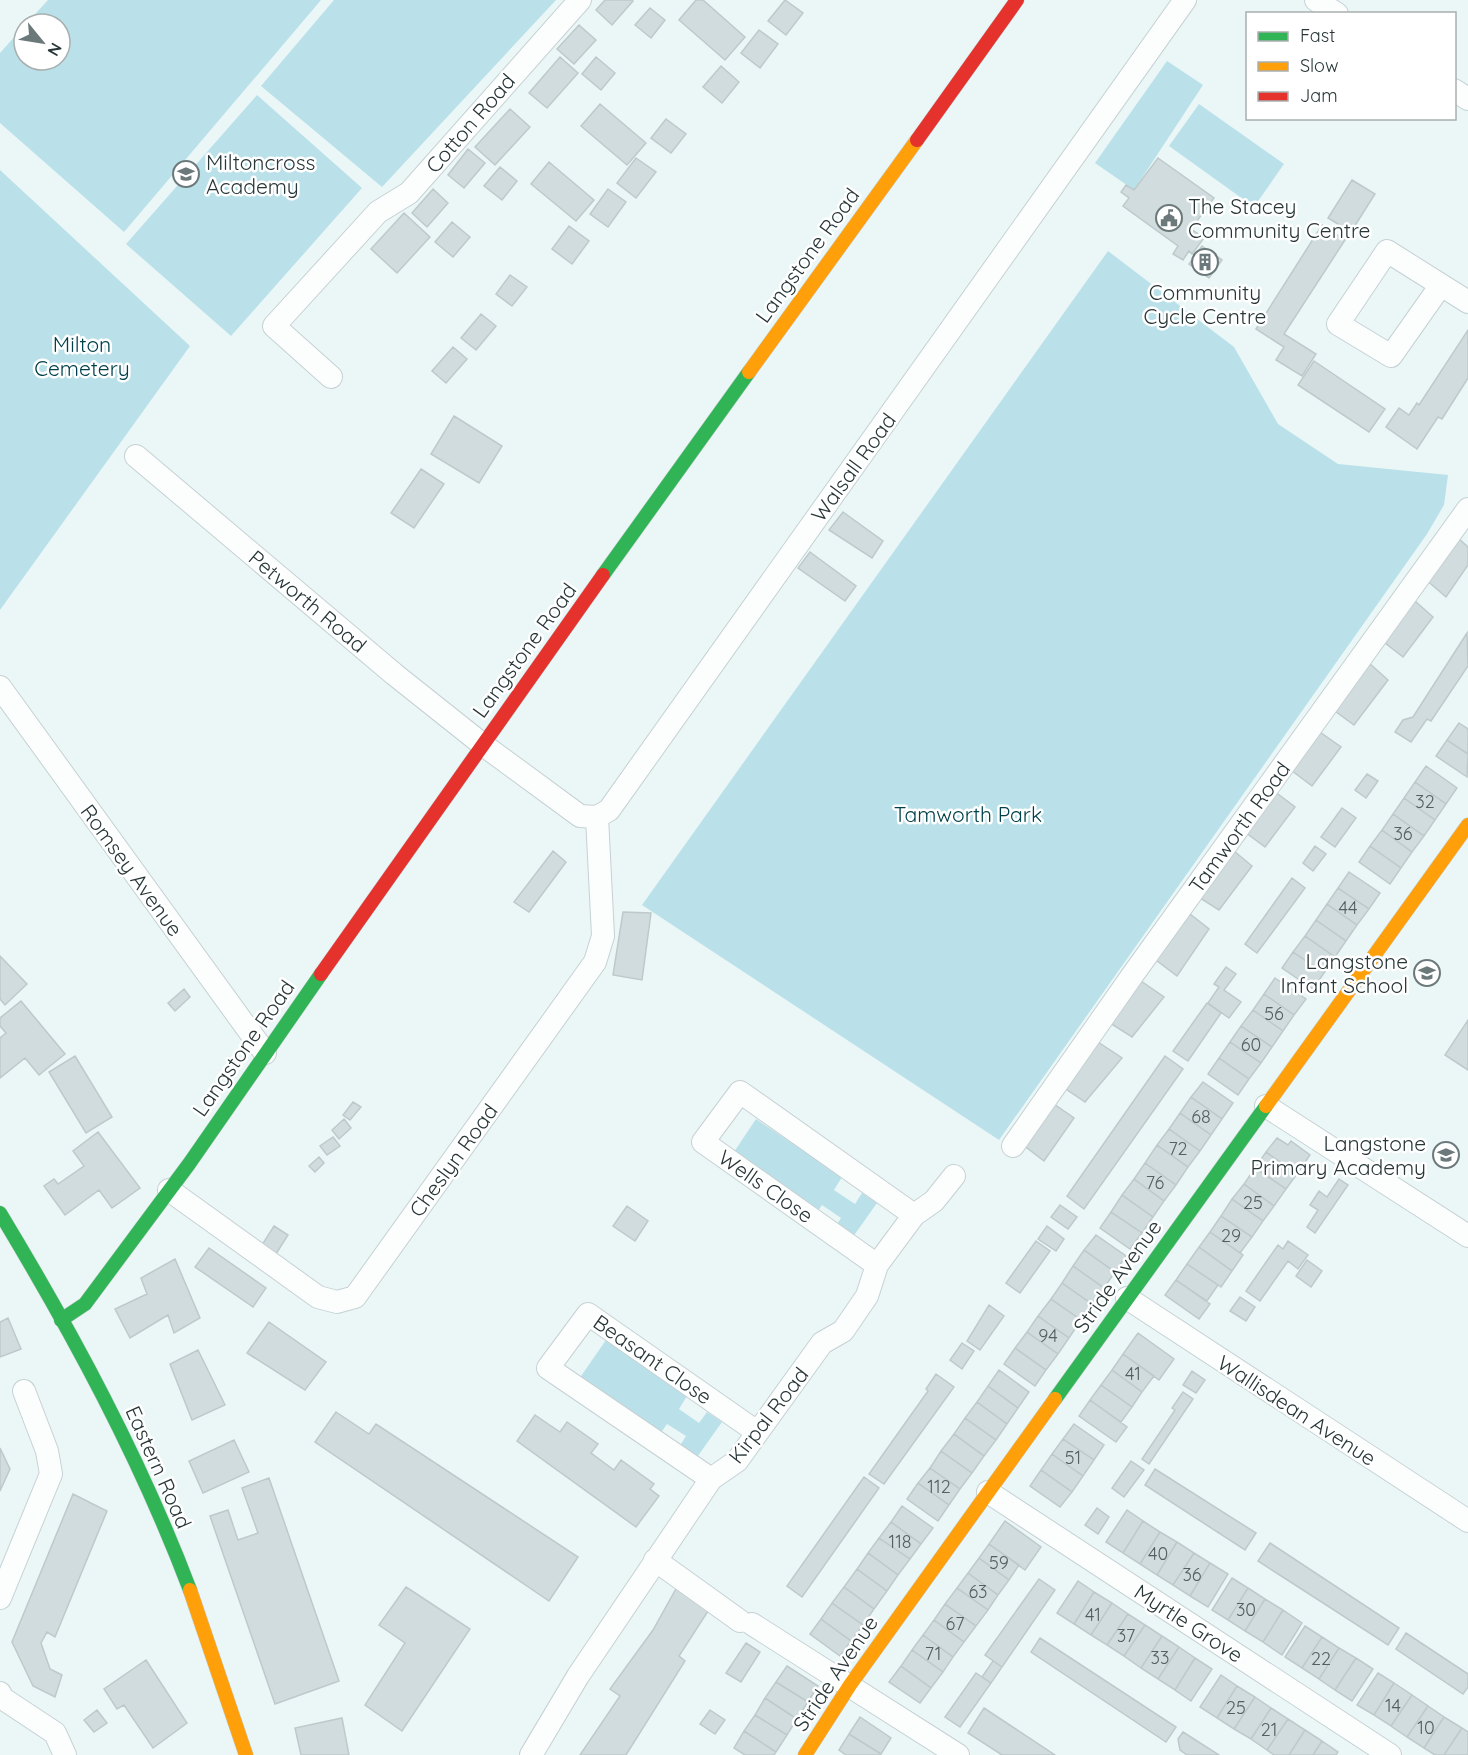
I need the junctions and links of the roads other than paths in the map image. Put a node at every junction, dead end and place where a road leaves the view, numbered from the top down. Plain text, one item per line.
1 (580, 0) edge
2 (1017, 0) edge
3 (1185, 0) edge
4 (1316, 0) edge
5 (1333, 12) edge
6 (1441, 285) junction
7 (1468, 302) edge
8 (331, 377) dead end
9 (136, 456) dead end
10 (1468, 509) edge
11 (0, 687) edge
12 (482, 744) junction
13 (597, 817) junction
14 (1468, 825) edge
15 (264, 1053) junction
16 (1266, 1106) junction
17 (1013, 1146) dead end
18 (954, 1176) dead end
19 (170, 1190) junction
20 (0, 1212) edge
21 (914, 1215) junction
22 (1468, 1236) edge
23 (877, 1265) junction
24 (1127, 1298) junction
25 (61, 1320) junction
26 (24, 1391) dead end
27 (757, 1432) junction
28 (711, 1479) junction
29 (988, 1492) junction
30 (1468, 1521) edge
31 (655, 1560) junction
32 (0, 1598) edge
33 (850, 1685) junction
34 (0, 1693) edge
35 (65, 1755) edge
36 (246, 1755) edge
37 (531, 1755) edge
38 (805, 1755) edge
39 (958, 1755) edge
40 (1390, 1755) edge

1 - 8 street, Cotton Road
2 - 12 street, Langstone Road
3 - 13 street, Walsall Road
4 - 5 street
6 - 6 street
6 - 7 street
9 - 12 street, Petworth Road
10 - 17 street, Tamworth Road
11 - 15 street, Romsey Avenue
12 - 13 street
12 - 15 street, Langstone Road
13 - 19 street, Cheslyn Road
14 - 16 street, Stride Avenue
15 - 19 street, Langstone Road
16 - 22 street
16 - 24 street, Stride Avenue
18 - 21 street, Kirpal Road
19 - 25 street, Langstone Road
20 - 25 street, Eastern Road
21 - 23 street, Kirpal Road
21 - 23 street, Wells Close
23 - 27 street, Kirpal Road
24 - 29 street, Stride Avenue
24 - 30 street, Wallisdean Avenue
25 - 36 street, Eastern Road
26 - 32 street
27 - 28 street, Kirpal Road
27 - 28 street, Beasant Close
28 - 31 street, Kirpal Road
29 - 33 street, Stride Avenue
29 - 40 street, Myrtle Grove
31 - 33 street
31 - 37 street, Kirpal Road
33 - 38 street, Stride Avenue
33 - 39 street
34 - 35 street

